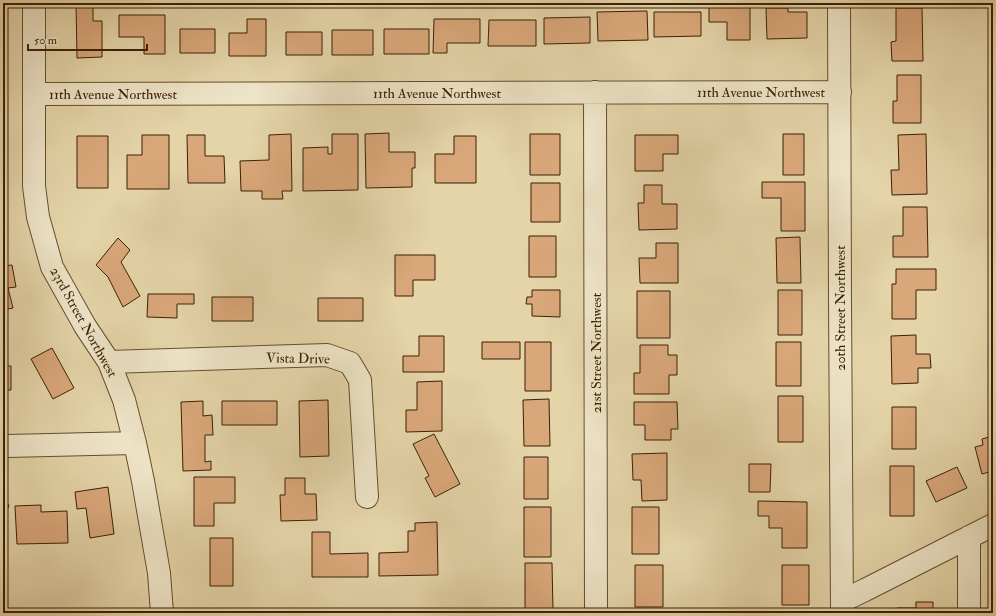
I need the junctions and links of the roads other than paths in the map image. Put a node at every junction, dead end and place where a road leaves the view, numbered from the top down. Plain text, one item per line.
1 (34, 3) edge
2 (839, 3) edge
3 (595, 92) junction
4 (840, 92) junction
5 (35, 94) junction
6 (109, 362) junction
7 (136, 443) junction
8 (8, 446) dead end
9 (367, 496) dead end
10 (993, 525) edge
11 (969, 538) junction
12 (842, 607) edge
13 (162, 613) edge
14 (596, 613) edge
15 (969, 613) edge

1 - 5 street, 23rd Street Northwest
2 - 4 street, 20th Street Northwest
3 - 4 street, 11th Avenue Northwest
3 - 5 street, 11th Avenue Northwest
3 - 14 street, 21st Street Northwest
4 - 12 street, 20th Street Northwest
5 - 6 street, 23rd Street Northwest
6 - 7 street, 23rd Street Northwest
6 - 9 street, Vista Drive
7 - 8 street
7 - 13 street, 23rd Street Northwest
10 - 11 street
11 - 12 street
11 - 15 street

